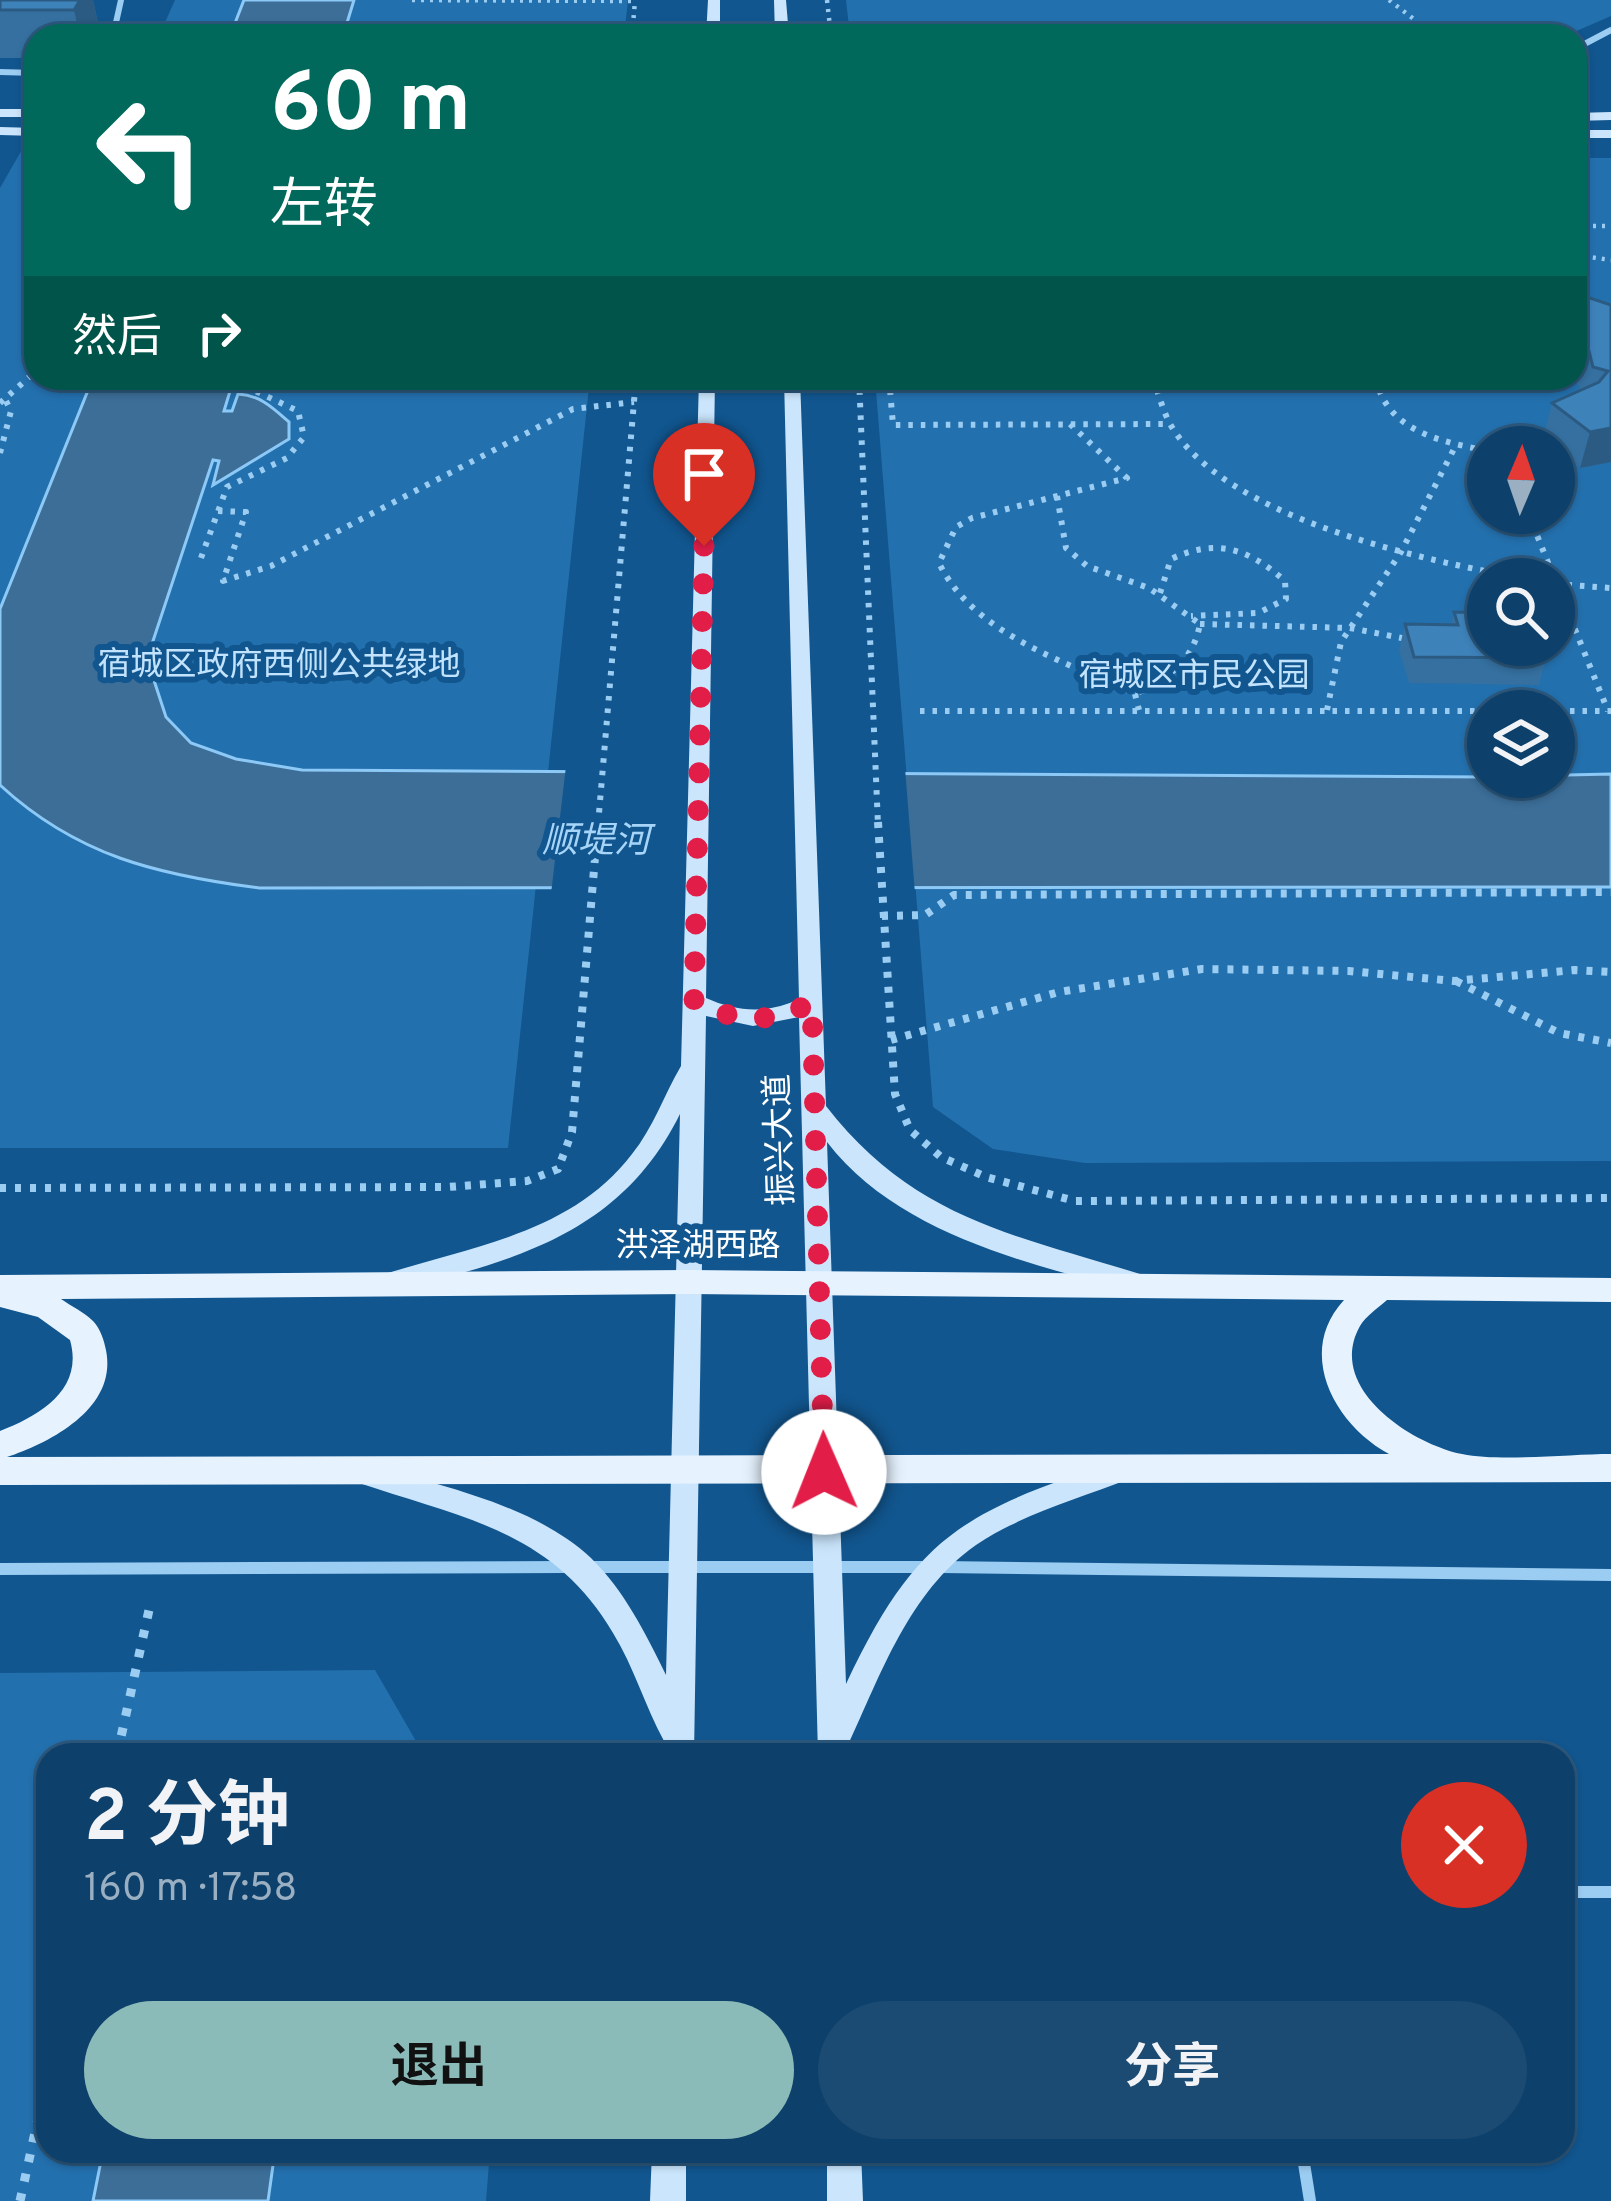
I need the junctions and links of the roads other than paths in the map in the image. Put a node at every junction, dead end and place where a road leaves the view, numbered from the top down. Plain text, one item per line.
1 (707, 390) edge
2 (793, 390) edge
3 (694, 1002) junction
4 (812, 1002) junction
5 (694, 1063) junction
6 (815, 1110) junction
7 (689, 1282) junction
8 (379, 1284) junction
9 (822, 1285) junction
10 (0, 1287) edge
11 (1157, 1287) junction
12 (1379, 1288) junction
13 (1611, 1290) edge
14 (0, 1296) edge
15 (0, 1445) edge
16 (1611, 1468) edge
17 (1461, 1469) junction
18 (1122, 1470) junction
19 (0, 1471) edge
20 (356, 1471) junction
21 (686, 1471) junction
22 (824, 1472) junction
23 (827, 1566) junction
24 (582, 1567) junction
25 (684, 1567) junction
26 (932, 1567) junction
27 (0, 1569) edge
28 (1611, 1575) edge
29 (676, 1743) edge
30 (679, 1743) edge
31 (833, 1743) edge
32 (836, 1743) edge
33 (1575, 1892) edge
34 (1611, 1892) edge
35 (669, 2163) edge
36 (844, 2163) edge
37 (1305, 2163) edge
38 (668, 2201) edge
39 (845, 2201) edge
40 (1310, 2201) edge

1 - 3 main road
2 - 4 main road, 振兴大道
3 - 4 main road
3 - 5 main road
4 - 6 main road, 振兴大道
5 - 7 main road
5 - 8 main road
6 - 9 main road, 振兴大道
6 - 11 main road
7 - 8 main road, 洪泽湖西路
7 - 9 main road, 洪泽湖西路
7 - 21 main road
8 - 10 main road, 洪泽湖西路
9 - 11 main road, 洪泽湖西路
9 - 22 main road, 振兴大道
11 - 12 main road, 洪泽湖西路
12 - 13 main road, 洪泽湖西路
12 - 17 main road
14 - 15 main road
16 - 17 main road
17 - 18 main road
18 - 22 main road
18 - 26 main road
19 - 20 main road
20 - 21 main road
20 - 24 main road
21 - 22 main road
21 - 25 main road
22 - 23 main road, 振兴大道
23 - 25 lane
23 - 26 lane
23 - 31 main road, 振兴大道
24 - 25 lane
24 - 27 lane
24 - 29 main road
25 - 30 main road
26 - 28 lane
26 - 32 main road
33 - 34 lane
35 - 38 main road
36 - 39 main road
37 - 40 lane

